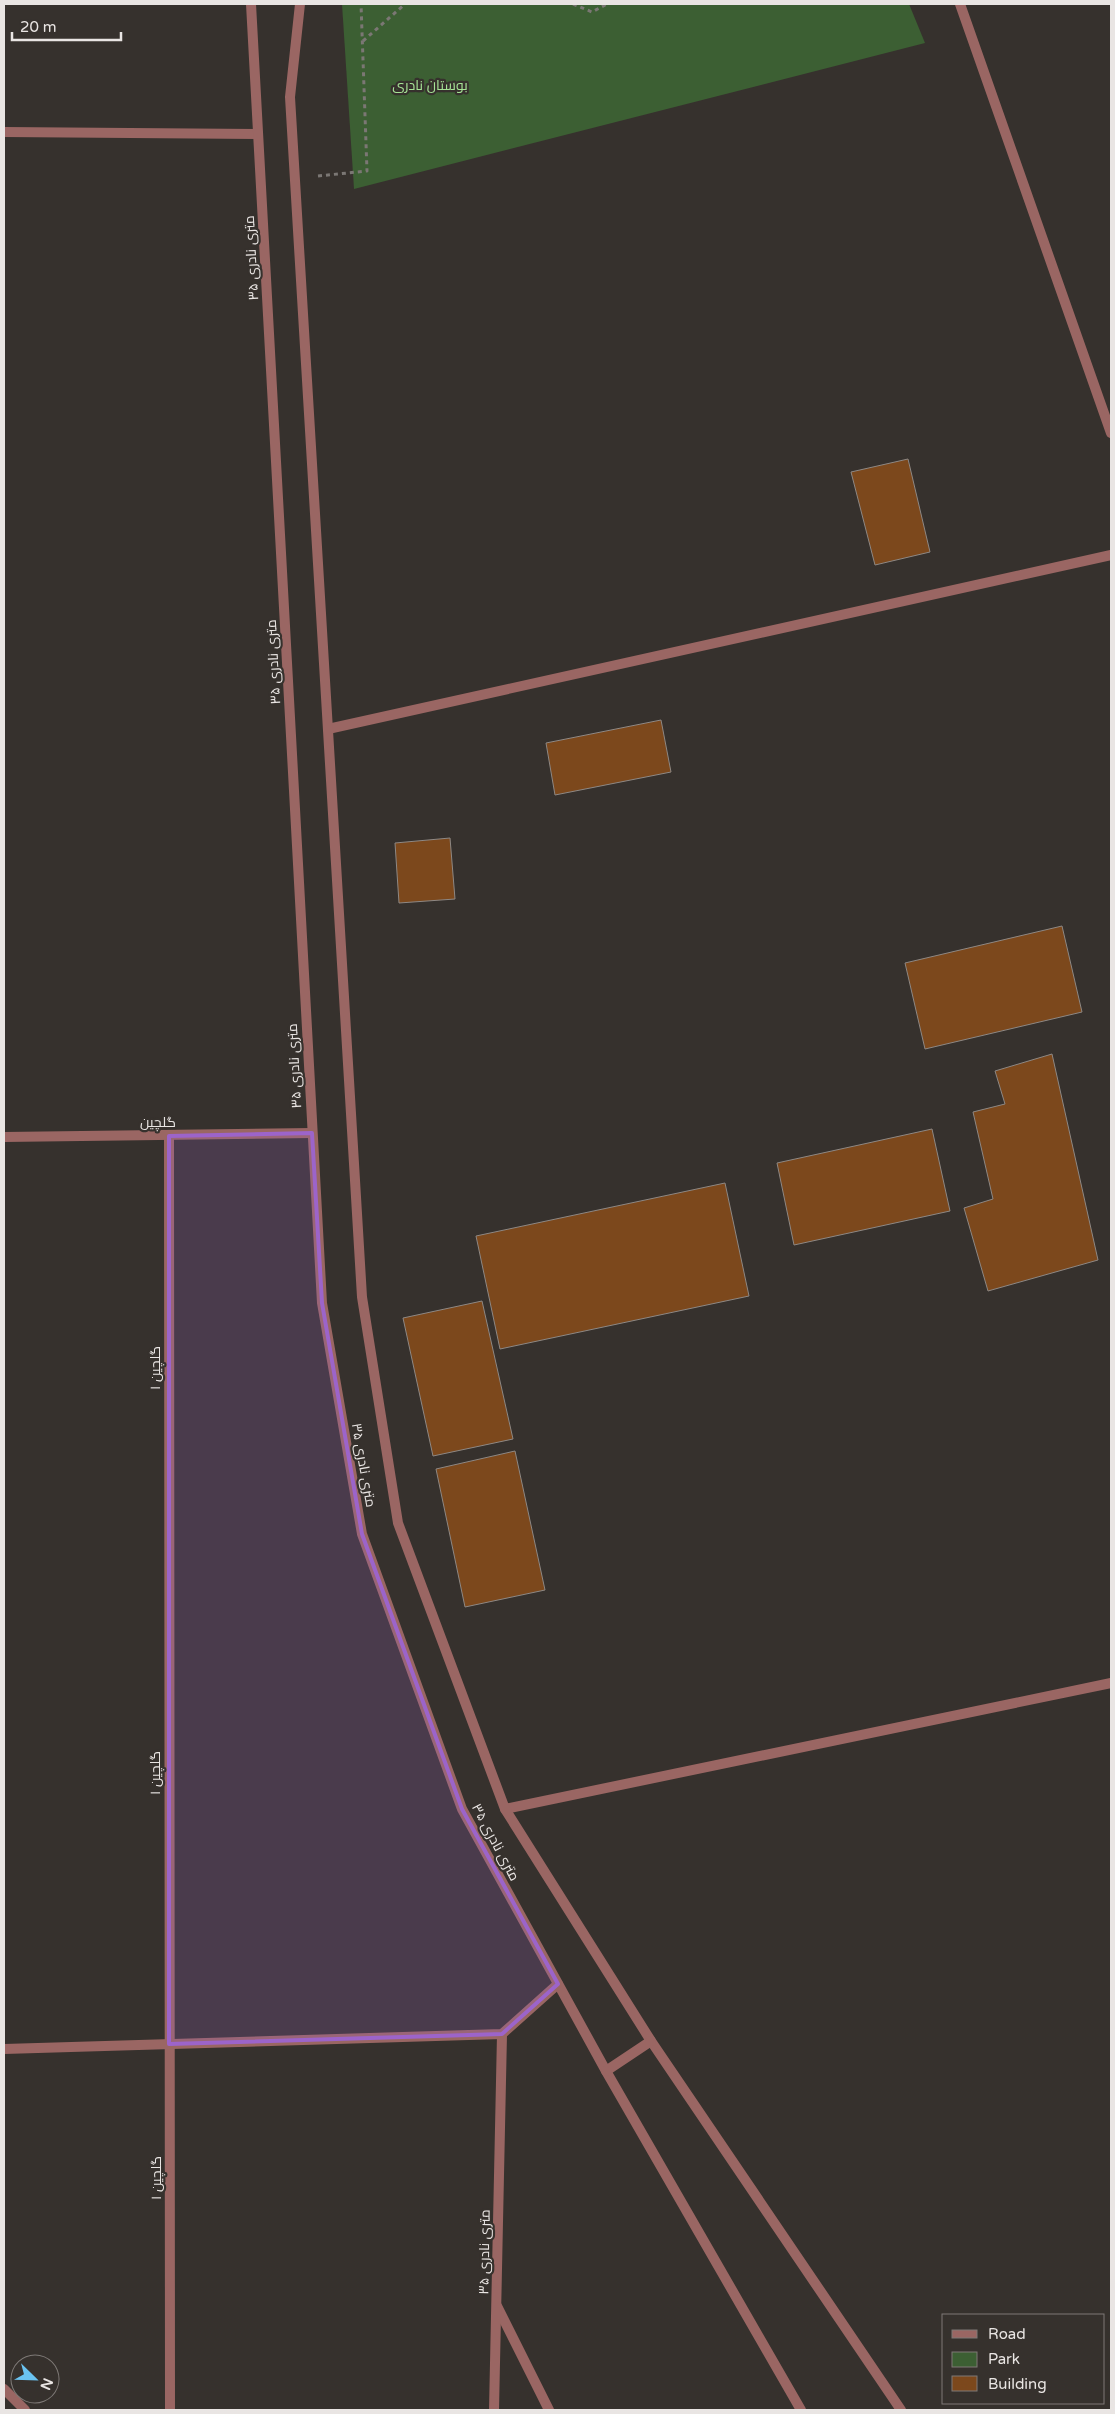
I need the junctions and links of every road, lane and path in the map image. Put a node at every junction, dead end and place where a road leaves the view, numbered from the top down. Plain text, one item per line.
1 (251, 4) edge
2 (300, 4) edge
3 (361, 4) edge
4 (405, 4) edge
5 (573, 4) edge
6 (607, 4) edge
7 (960, 4) edge
8 (363, 42) junction
9 (4, 132) edge
10 (258, 134) junction
11 (295, 178) junction
12 (1111, 433) edge
13 (1111, 555) edge
14 (328, 729) junction
15 (312, 1133) junction
16 (169, 1136) junction
17 (4, 1137) edge
18 (1111, 1683) edge
19 (505, 1809) junction
20 (558, 1984) junction
21 (502, 2034) junction
22 (651, 2040) junction
23 (169, 2044) junction
24 (4, 2049) edge
25 (606, 2071) junction
26 (496, 2306) junction
27 (4, 2389) edge
28 (25, 2410) edge
29 (170, 2410) edge
30 (494, 2410) edge
31 (549, 2410) edge
32 (801, 2410) edge
33 (900, 2410) edge

1 - 10 street, ۳۵ متری نادری
2 - 11 street, ۳۵ متری نادری
3 - 8 path
4 - 8 path
5 - 6 path
7 - 12 street
8 - 11 path
9 - 10 street
10 - 15 street, ۳۵ متری نادری
11 - 14 street, ۳۵ متری نادری
13 - 14 street
14 - 19 street, ۳۵ متری نادری
15 - 16 street, گلچین
15 - 20 street, ۳۵ متری نادری
16 - 17 street, گلچین
16 - 23 street, گلچین ۱
18 - 19 street
19 - 22 street, ۳۵ متری نادری
20 - 21 street
20 - 25 street, ۳۵ متری نادری
21 - 23 street
21 - 26 street, ۳۵ متری نادری
22 - 25 street
22 - 33 street, ۳۵ متری نادری
23 - 24 street
23 - 29 street, گلچین ۱
25 - 32 street, ۳۵ متری نادری
26 - 30 street, ۳۵ متری نادری
26 - 31 street
27 - 28 street

